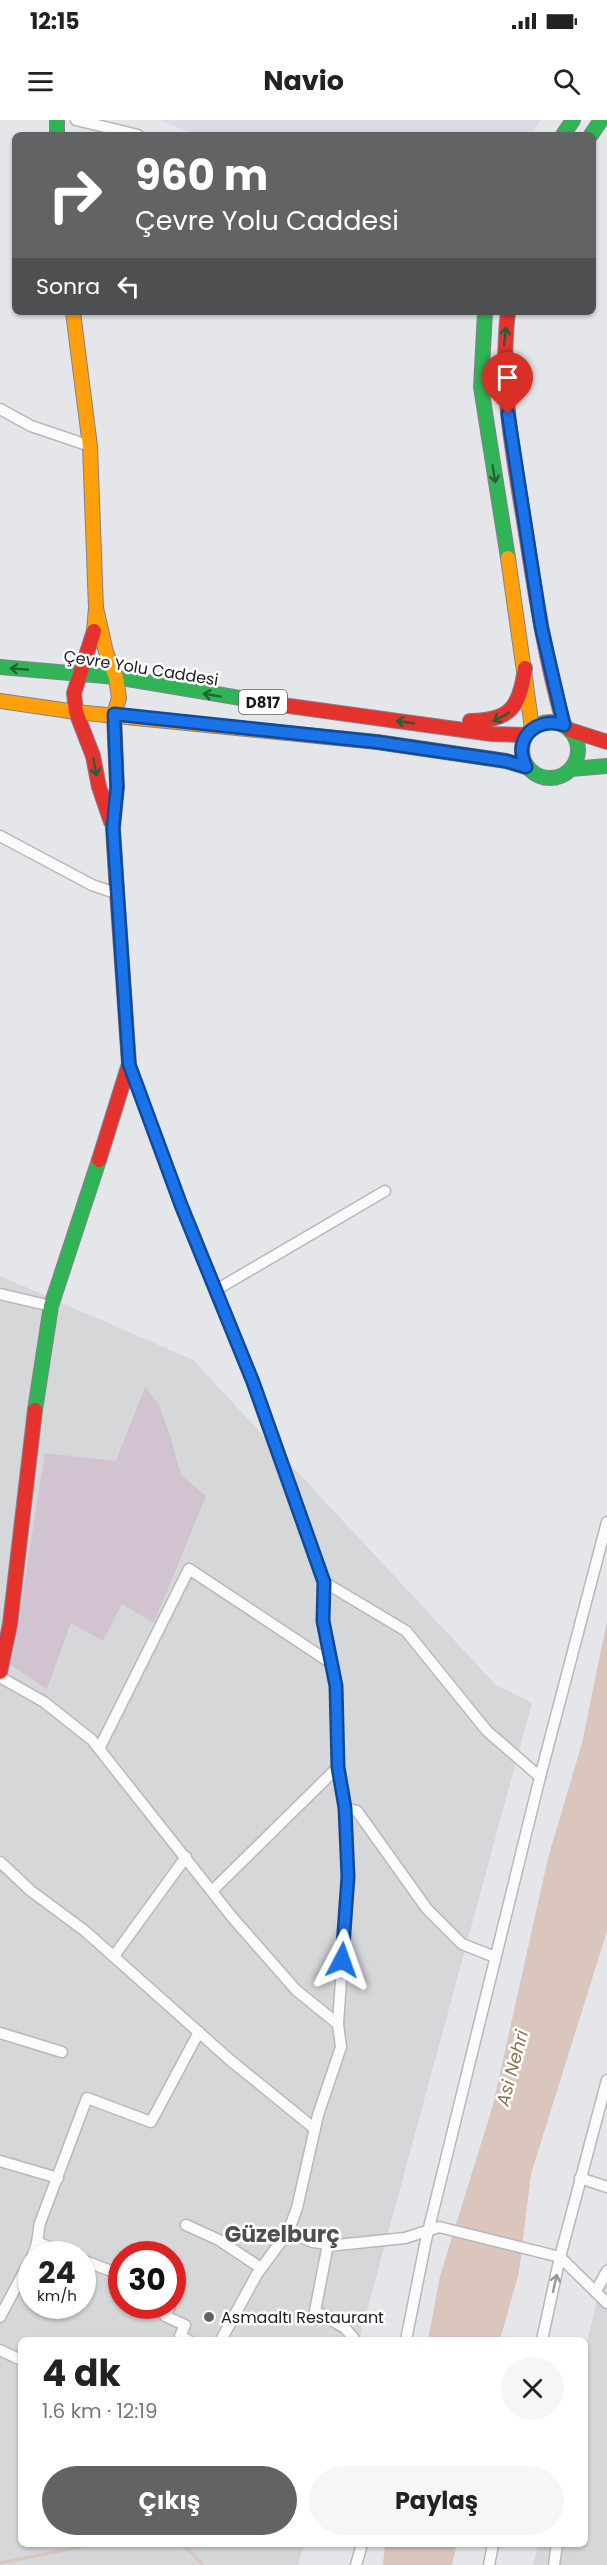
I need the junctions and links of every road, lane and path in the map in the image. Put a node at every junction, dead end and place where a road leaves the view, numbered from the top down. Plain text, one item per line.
1 (76, 120) edge
2 (126, 132) edge
3 (73, 315) edge
4 (485, 315) edge
5 (508, 315) edge
6 (0, 409) edge
7 (90, 446) junction
8 (96, 608) junction
9 (0, 667) edge
10 (525, 668) junction
11 (81, 673) junction
12 (116, 677) junction
13 (0, 700) edge
14 (76, 712) junction
15 (114, 714) junction
16 (435, 726) junction
17 (567, 728) junction
18 (529, 732) junction
19 (607, 742) edge
20 (607, 766) edge
21 (526, 767) junction
22 (572, 769) junction
23 (113, 828) junction
24 (0, 836) edge
25 (118, 894) junction
26 (129, 1064) junction
27 (385, 1191) dead end
28 (216, 1290) junction
29 (0, 1294) edge
30 (51, 1306) junction
31 (607, 1522) edge
32 (324, 1582) junction
33 (332, 1664) junction
34 (0, 1670) edge
35 (99, 1749) junction
36 (338, 1767) junction
37 (540, 1777) junction
38 (345, 1808) junction
39 (186, 1857) junction
40 (0, 1862) edge
41 (212, 1891) junction
42 (114, 1956) junction
43 (495, 1957) junction
44 (338, 2024) junction
45 (199, 2032) junction
46 (0, 2033) edge
47 (62, 2052) dead end
48 (607, 2080) edge
49 (596, 2124) junction
50 (607, 2127) edge
51 (315, 2129) junction
52 (0, 2161) edge
53 (58, 2178) junction
54 (580, 2178) junction
55 (607, 2187) edge
56 (186, 2225) dead end
57 (434, 2229) junction
58 (288, 2232) junction
59 (39, 2241) edge
60 (328, 2244) junction
61 (560, 2257) junction
62 (261, 2268) junction
63 (607, 2271) edge
64 (18, 2283) edge
65 (596, 2291) junction
66 (607, 2303) edge
67 (0, 2317) edge
68 (172, 2319) edge
69 (182, 2337) edge
70 (223, 2337) edge
71 (352, 2337) edge
72 (407, 2337) edge
73 (543, 2337) edge
74 (0, 2350) edge
75 (18, 2359) edge
76 (361, 2547) edge
77 (492, 2547) edge
78 (557, 2547) edge
79 (356, 2565) edge
80 (489, 2565) edge
81 (554, 2565) edge

1 - 2 street
3 - 7 main road
4 -> 10 main road
17 -> 5 main road
6 - 7 street
7 - 8 main road
8 - 11 main road
8 - 12 main road
11 -> 9 main road, Çevre Yolu Caddesi / D817
10 -> 16 main road
10 - 18 main road
11 - 12 main road, Çevre Yolu Caddesi / D817
11 - 14 main road
12 - 15 main road
16 -> 12 main road, Çevre Yolu Caddesi / D817
13 - 14 main road, D817
14 - 15 main road, D817
14 -> 23 main road
15 - 21 main road, D817
15 - 23 main road
16 - 18 main road, Çevre Yolu Caddesi / D817
17 - 18 main road, Çevre Yolu Caddesi / D817
17 - 19 main road, Çevre Yolu Caddesi / D817
17 - 22 main road
18 - 21 main road
20 - 22 main road, D817
21 - 22 main road, D817
23 - 25 main road
24 - 25 street
25 - 26 main road
26 - 28 street
26 - 30 main road
27 - 28 street
28 - 32 street
29 - 30 street
30 - 34 main road
31 - 37 street
32 - 33 street
32 - 37 street
33 - 35 street
33 - 36 street
34 - 35 street
35 - 39 street
36 - 38 street
36 - 41 street
37 - 43 street
38 - 43 street
38 - 44 street
39 - 41 street
39 - 42 street
40 - 42 street
41 - 44 street
42 - 45 street
43 - 57 street
44 - 51 street
45 - 51 street
45 - 53 street
46 - 47 street
48 - 49 street
49 - 50 street
49 - 54 street
51 - 58 street
52 - 53 street
53 - 59 street
54 - 55 street
54 - 61 street
56 - 62 street
57 - 60 street
57 - 61 street
57 - 72 street
58 - 60 street
58 - 62 street
60 - 71 street
61 - 65 street
73 -> 61 street
62 - 70 street
63 - 65 street
64 - 67 street
65 - 66 street
68 - 69 street
74 - 75 street
76 - 79 street
77 - 80 street
78 - 81 street

